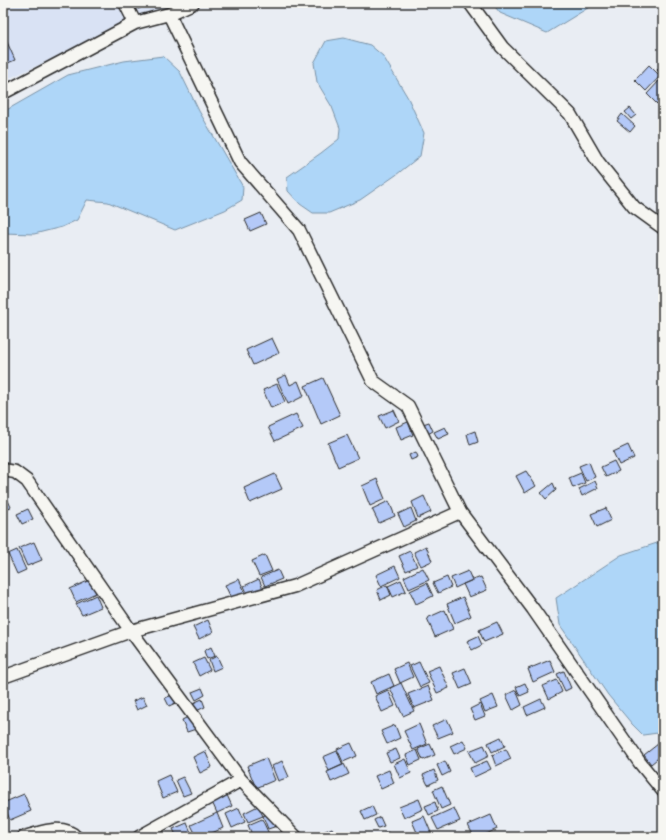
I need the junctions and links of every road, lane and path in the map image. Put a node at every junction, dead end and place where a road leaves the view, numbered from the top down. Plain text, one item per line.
1 (125, 3) edge
2 (193, 3) edge
3 (470, 3) edge
4 (169, 14) junction
5 (135, 23) junction
6 (3, 93) edge
7 (663, 228) edge
8 (3, 470) edge
9 (460, 512) junction
10 (132, 631) junction
11 (3, 677) edge
12 (241, 780) junction
13 (663, 790) edge
14 (24, 837) edge
15 (76, 837) edge
16 (138, 837) edge
17 (296, 837) edge

1 - 5 street
2 - 4 street
3 - 7 street
4 - 5 street
4 - 9 street
5 - 6 street
8 - 10 street
9 - 10 street
9 - 13 street
10 - 11 street
10 - 12 street
12 - 16 street
12 - 17 street
14 - 15 street

